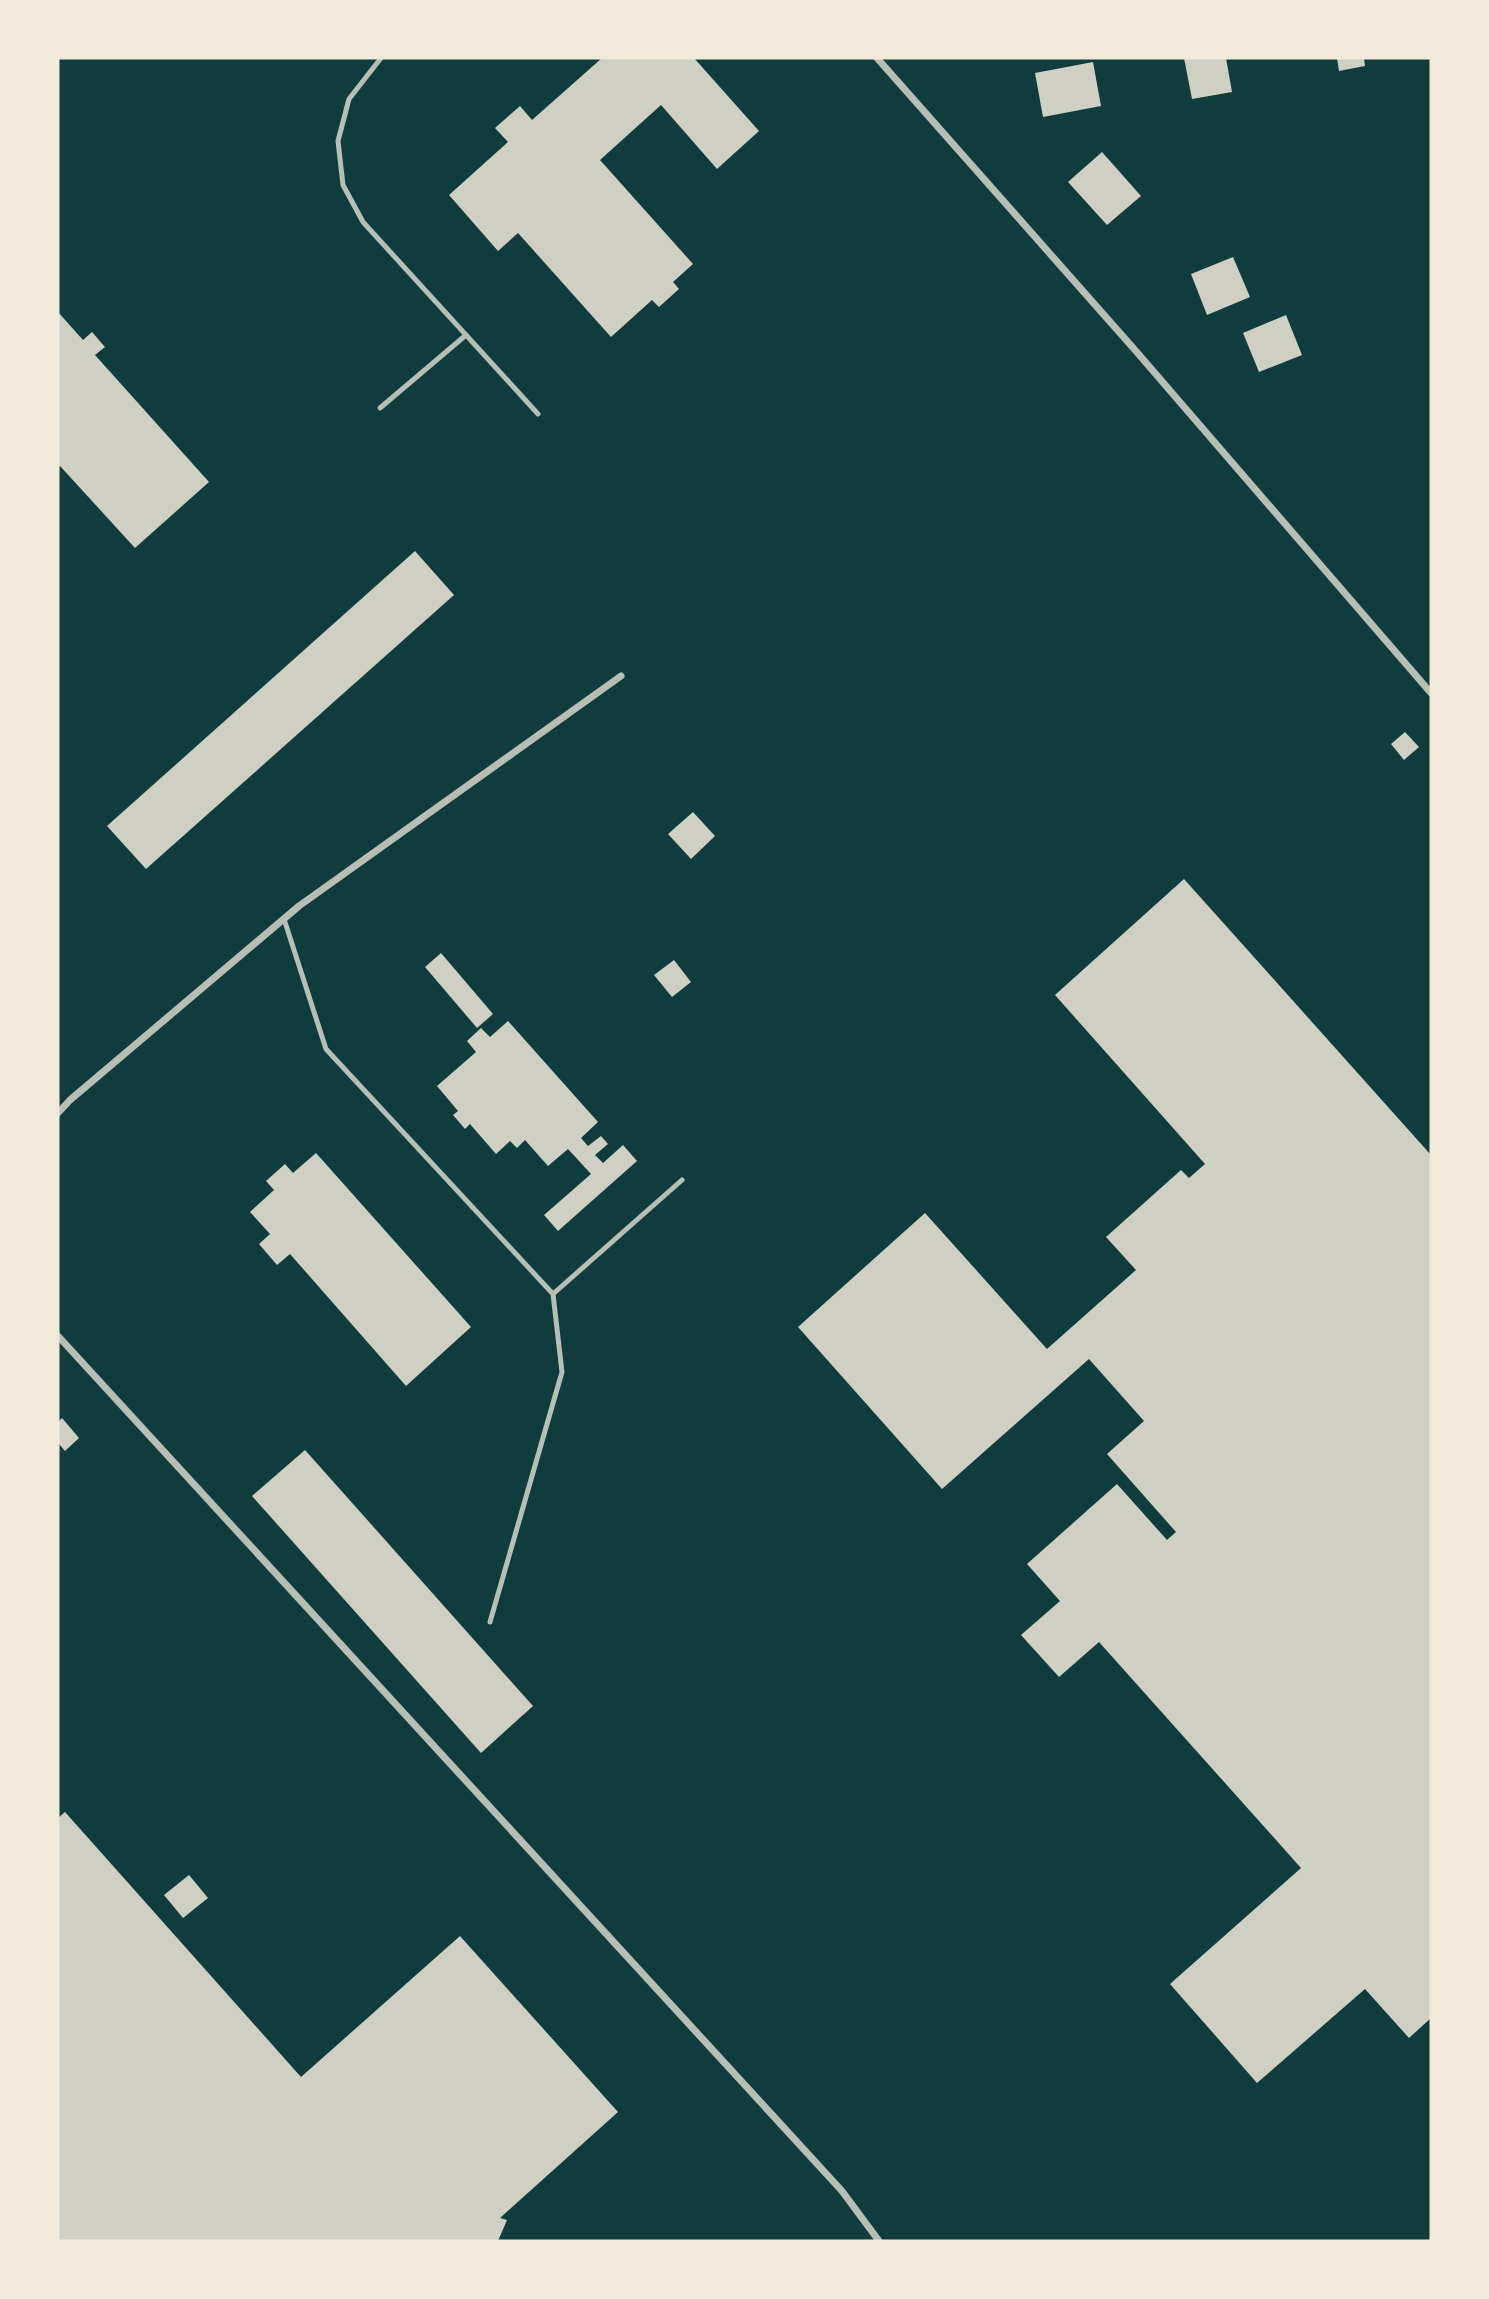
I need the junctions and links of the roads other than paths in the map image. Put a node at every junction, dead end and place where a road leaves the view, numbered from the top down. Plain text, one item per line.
1 (381, 58) edge
2 (877, 58) edge
3 (466, 335) junction
4 (380, 408) dead end
5 (538, 414) dead end
6 (621, 676) dead end
7 (1431, 693) edge
8 (284, 919) junction
9 (58, 1113) edge
10 (682, 1180) dead end
11 (553, 1294) junction
12 (58, 1336) edge
13 (490, 1622) dead end
14 (879, 2241) edge

1 - 3 lane
2 - 7 street
3 - 4 lane
3 - 5 lane
6 - 8 street
8 - 9 street
8 - 11 lane
10 - 11 lane
11 - 13 lane
12 - 14 street

